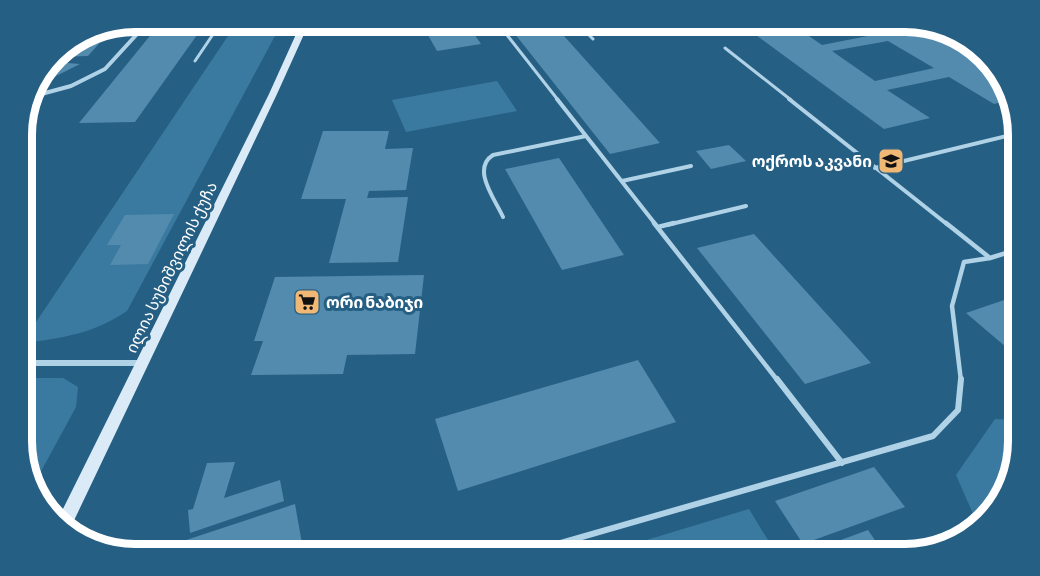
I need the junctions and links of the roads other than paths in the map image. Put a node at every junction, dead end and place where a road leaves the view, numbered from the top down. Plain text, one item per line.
1 (138, 32) edge
2 (215, 32) edge
3 (300, 32) edge
4 (324, 32) edge
5 (505, 32) edge
6 (586, 32) edge
7 (299, 35) junction
8 (593, 39) dead end
9 (725, 48) dead end
10 (195, 62) dead end
11 (40, 94) edge
12 (586, 136) junction
13 (1008, 136) edge
14 (691, 165) dead end
15 (875, 168) junction
16 (622, 181) junction
17 (746, 206) dead end
18 (503, 217) dead end
19 (658, 227) junction
20 (1008, 252) edge
21 (990, 258) junction
22 (32, 363) edge
23 (142, 363) junction
24 (842, 463) junction
25 (66, 519) edge
26 (558, 544) edge

1 - 11 street
2 - 10 lane
3 - 7 street, ილია სუხიშვილის ქუჩა
4 - 7 lane
5 - 12 lane
6 - 8 lane
7 - 23 street, ილია სუხიშვილის ქუჩა
9 - 15 lane
12 - 16 lane
12 - 18 lane
13 - 15 lane
14 - 16 lane
15 - 21 lane
16 - 19 lane
17 - 19 lane
19 - 24 lane
20 - 21 lane
21 - 24 lane
22 - 23 street
23 - 25 street, ილია სუხიშვილის ქუჩა
24 - 26 lane

